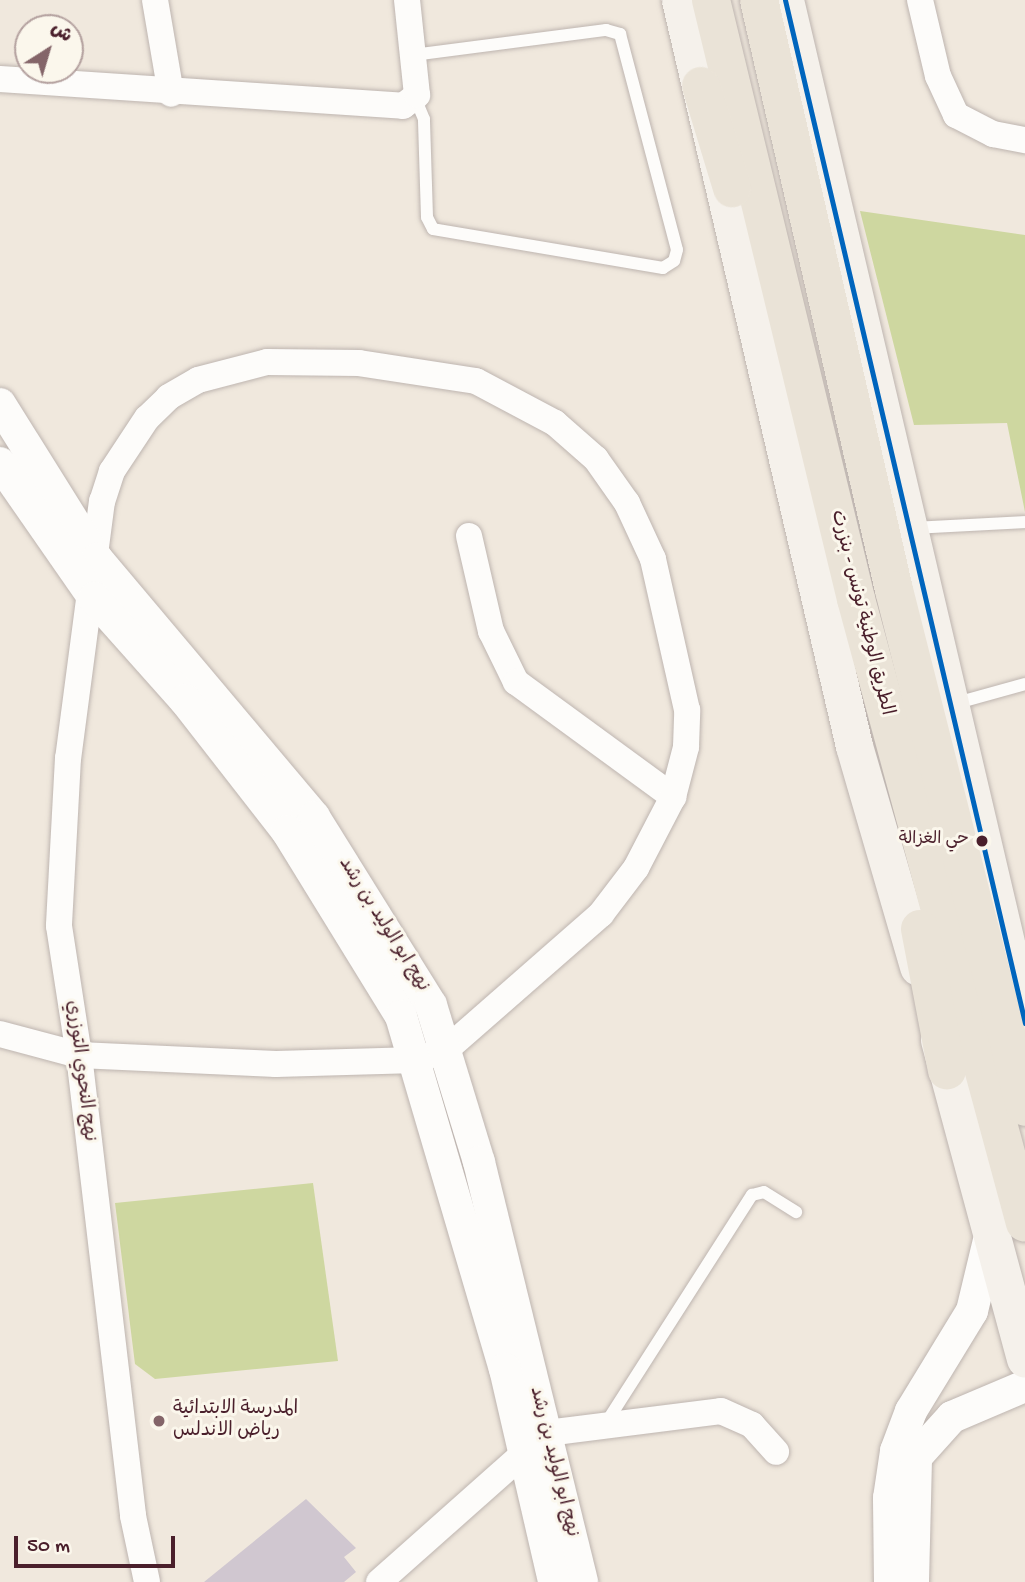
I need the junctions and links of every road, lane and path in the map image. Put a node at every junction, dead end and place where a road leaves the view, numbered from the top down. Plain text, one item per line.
1 (155, 0) edge
2 (407, 0) edge
3 (680, 0) edge
4 (711, 0) edge
5 (760, 0) edge
6 (785, 0) edge
7 (920, 0) edge
8 (413, 55) junction
9 (0, 79) edge
10 (701, 86) junction
11 (171, 94) junction
12 (416, 100) junction
13 (1025, 140) edge
14 (818, 262) junction
15 (0, 404) edge
16 (0, 463) edge
17 (1025, 522) edge
18 (908, 528) junction
19 (469, 536) dead end
20 (97, 559) junction
21 (93, 598) junction
22 (859, 610) junction
23 (1025, 684) edge
24 (950, 705) junction
25 (673, 797) junction
26 (975, 815) junction
27 (1025, 1023) edge
28 (0, 1034) edge
29 (447, 1049) junction
30 (79, 1055) junction
31 (417, 1060) junction
32 (947, 1070) junction
33 (1025, 1107) edge
34 (796, 1212) dead end
35 (1008, 1227) edge
36 (1025, 1359) edge
37 (1025, 1386) edge
38 (606, 1423) junction
39 (535, 1441) junction
40 (776, 1452) dead end
41 (147, 1582) edge
42 (379, 1582) edge
43 (555, 1582) edge
44 (582, 1582) edge
45 (890, 1582) edge
46 (913, 1582) edge

1 - 11 street
2 - 8 street
3 - 10 main road
4 - 22 highway, الطريق الوطنية تونس - بنزرت
5 - 14 highway, الطريق الوطنية تونس - بنزرت
6 - 18 main road
7 - 13 street
8 - 12 street
8 - 12 lane
9 - 11 street
10 - 22 highway
10 - 32 main road
11 - 12 street
14 - 26 highway
14 - 33 highway, الطريق الوطنية تونس - بنزرت
15 - 20 street, نهج ابو الوليد بن رشد
16 - 21 street, نهج ابو الوليد بن رشد
17 - 18 lane
18 - 24 main road
19 - 25 street
20 - 21 street, نهج النحوي التوزري
20 - 25 street, نهج النحوي التوزري
20 - 29 street, نهج ابو الوليد بن رشد
21 - 30 street, نهج النحوي التوزري
21 - 31 street, نهج ابو الوليد بن رشد
22 - 32 highway
22 - 35 highway, الطريق الوطنية تونس - بنزرت
23 - 24 lane
24 - 26 main road
25 - 29 street, نهج النحوي التوزري
26 - 27 main road
28 - 30 street
29 - 31 street
29 - 39 street, نهج ابو الوليد بن رشد
30 - 31 street
30 - 41 street, نهج النحوي التوزري
31 - 39 street, نهج ابو الوليد بن رشد
32 - 35 main road
34 - 38 lane
35 - 36 main road
35 - 45 street
37 - 46 street
38 - 39 street
38 - 40 street
39 - 42 street
39 - 43 street, نهج ابو الوليد بن رشد
39 - 44 street, نهج ابو الوليد بن رشد

